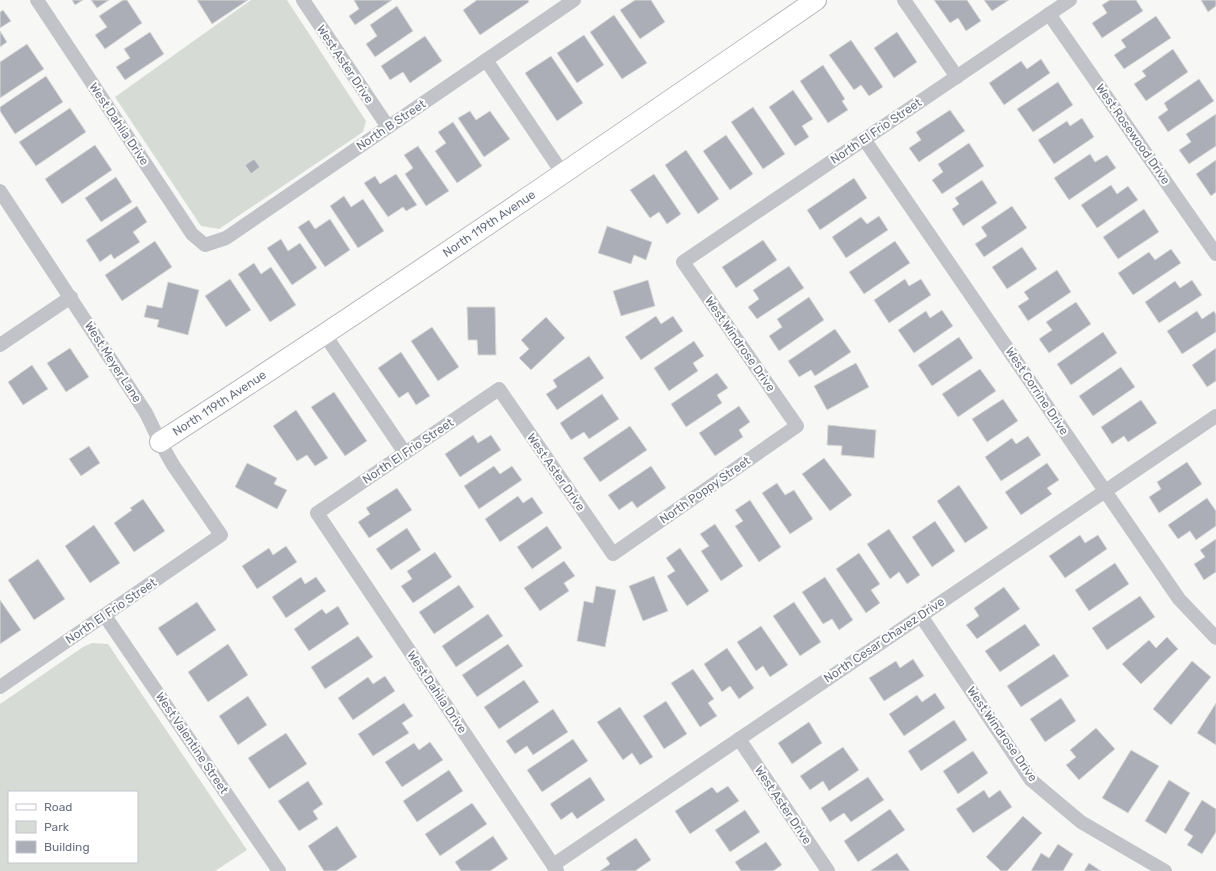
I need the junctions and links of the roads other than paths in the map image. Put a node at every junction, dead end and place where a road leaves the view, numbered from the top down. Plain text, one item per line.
1 (37, 0) edge
2 (303, 0) edge
3 (816, 0) edge
4 (904, 0) edge
5 (1070, 0) edge
6 (570, 1) edge
7 (1049, 14) junction
8 (486, 60) junction
9 (957, 77) junction
10 (388, 127) junction
11 (864, 139) junction
12 (563, 174) junction
13 (0, 191) edge
14 (205, 245) joint
15 (1216, 254) edge
16 (683, 262) joint
17 (71, 297) junction
18 (324, 335) junction
19 (0, 345) edge
20 (499, 389) joint
21 (1216, 416) edge
22 (797, 426) joint
23 (160, 442) junction
24 (405, 453) junction
25 (1105, 491) junction
26 (317, 513) joint
27 (221, 535) joint
28 (613, 554) joint
29 (105, 616) junction
30 (921, 616) junction
31 (1216, 638) edge
32 (0, 687) edge
33 (739, 739) junction
34 (555, 868) edge
35 (279, 871) edge
36 (828, 871) edge
37 (1165, 871) edge

1 - 14 street, West Dahlia Drive
2 - 10 street, West Aster Drive
3 - 12 street, North 119th Avenue
4 - 9 street
5 - 7 street, North El Frio Street
6 - 8 street, North B Street
7 - 9 street, North El Frio Street
7 - 15 street, West Rosewood Drive
8 - 10 street, North B Street
8 - 12 street
9 - 11 street, North El Frio Street
10 - 14 street, North B Street
11 - 16 street, North El Frio Street
11 - 25 street, West Corrine Drive
12 - 18 street, North 119th Avenue
13 - 17 street, West Meyer Lane
16 - 22 street, West Windrose Drive
17 - 19 street
17 - 23 street, West Meyer Lane
18 - 23 street, North 119th Avenue
18 - 24 street
20 - 24 street, North El Frio Street
20 - 28 street, West Aster Drive
21 - 25 street, North Cesar Chavez Drive
22 - 28 street, North Poppy Street
23 - 27 street, West Meyer Lane
24 - 26 street, North El Frio Street
25 - 30 street, North Cesar Chavez Drive
25 - 31 street, West Corrine Drive
26 - 34 street, West Dahlia Drive
27 - 29 street, North El Frio Street
29 - 32 street, North El Frio Street
29 - 35 street, West Valentine Street
30 - 33 street, North Cesar Chavez Drive
30 - 37 street, West Windrose Drive
33 - 34 street, North Cesar Chavez Drive
33 - 36 street, West Aster Drive

